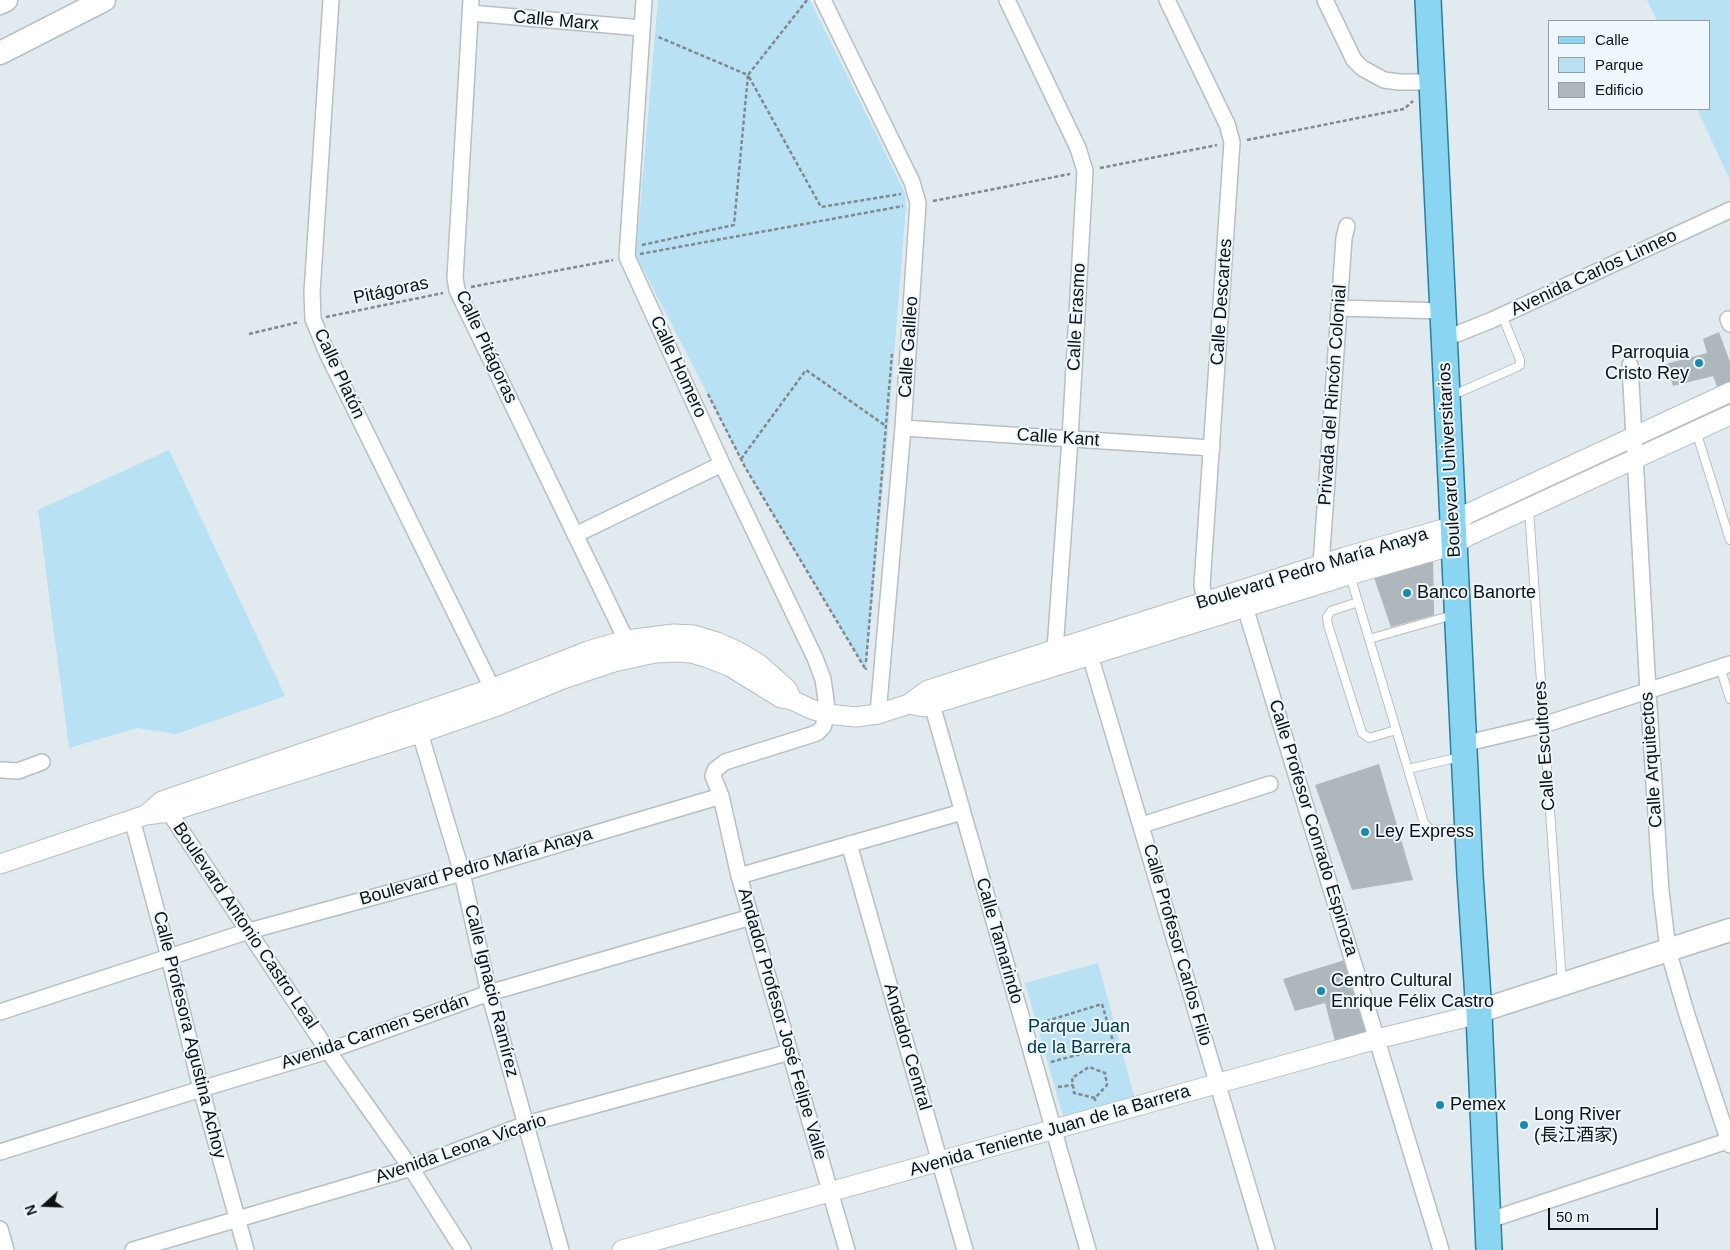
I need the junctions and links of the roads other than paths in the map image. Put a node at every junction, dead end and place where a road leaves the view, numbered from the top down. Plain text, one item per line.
1 (6, 0) edge
2 (104, 0) edge
3 (331, 0) edge
4 (644, 0) edge
5 (824, 0) edge
6 (1007, 0) edge
7 (1167, 0) edge
8 (1325, 0) edge
9 (1428, 0) edge
10 (1440, 0) edge
11 (0, 3) edge
12 (471, 6) edge
13 (642, 28) junction
14 (0, 53) edge
15 (1432, 82) junction
16 (1730, 210) edge
17 (1347, 226) dead end
18 (1339, 308) junction
19 (1443, 310) junction
20 (1502, 315) junction
21 (1457, 334) junction
22 (1630, 365) dead end
23 (1460, 392) junction
24 (1730, 392) edge
25 (1730, 415) edge
26 (903, 428) junction
27 (1696, 431) junction
28 (1634, 436) junction
29 (1070, 439) junction
30 (1212, 448) junction
31 (1635, 458) junction
32 (722, 464) junction
33 (1529, 508) junction
34 (1461, 530) junction
35 (575, 534) junction
36 (1730, 540) edge
37 (1321, 565) junction
38 (1347, 566) junction
39 (1358, 602) junction
40 (1245, 607) junction
41 (1206, 610) junction
42 (1458, 614) junction
43 (1369, 639) junction
44 (630, 648) junction
45 (1088, 648) junction
46 (1055, 650) junction
47 (1725, 666) edge
48 (1648, 691) junction
49 (497, 697) junction
50 (930, 697) junction
51 (1730, 699) edge
52 (827, 714) junction
53 (878, 714) junction
54 (412, 715) junction
55 (1543, 724) junction
56 (1396, 730) junction
57 (420, 733) junction
58 (1470, 749) junction
59 (42, 762) dead end
60 (1, 768) edge
61 (1408, 769) junction
62 (1270, 784) dead end
63 (720, 796) junction
64 (166, 806) junction
65 (962, 812) junction
66 (139, 817) junction
67 (1142, 826) junction
68 (1468, 828) junction
69 (848, 844) junction
70 (0, 864) edge
71 (462, 873) junction
72 (739, 876) junction
73 (751, 916) junction
74 (1730, 930) edge
75 (249, 931) junction
76 (1668, 950) junction
77 (169, 957) junction
78 (1562, 984) junction
79 (489, 993) junction
80 (1484, 1011) junction
81 (0, 1012) edge
82 (1378, 1040) junction
83 (328, 1051) junction
84 (790, 1052) junction
85 (1218, 1084) junction
86 (201, 1089) junction
87 (526, 1124) junction
88 (1053, 1130) junction
89 (1730, 1142) edge
90 (0, 1152) edge
91 (940, 1161) junction
92 (411, 1168) junction
93 (830, 1192) junction
94 (237, 1220) junction
95 (1492, 1221) junction
96 (0, 1229) edge
97 (6, 1250) edge
98 (133, 1250) edge
99 (246, 1250) edge
100 (463, 1250) edge
101 (561, 1250) edge
102 (622, 1250) edge
103 (847, 1250) edge
104 (965, 1250) edge
105 (1088, 1250) edge
106 (1267, 1250) edge
107 (1441, 1250) edge
108 (1489, 1250) edge
109 (1498, 1250) edge

1 - 11 main road
2 - 14 main road
3 - 49 street, Calle Platón
4 - 13 street, Calle Homero
5 - 26 street, Calle Galileo
6 - 29 street, Calle Erasmo
7 - 30 street, Calle Descartes
8 - 15 street
9 - 15 main road, Boulevard Universitarios
10 - 21 main road, Boulevard Universitarios
12 - 13 street, Calle Marx
12 - 35 street, Calle Pitágoras
13 - 32 street, Calle Homero
15 - 19 main road, Boulevard Universitarios
16 - 20 street, Avenida Carlos Linneo
17 - 18 street, Privada del Rincón Colonial
18 - 19 street
18 - 37 street, Privada del Rincón Colonial
19 - 34 main road, Boulevard Universitarios
20 - 21 street, Avenida Carlos Linneo
20 - 23 lane
21 - 23 main road, Boulevard Universitarios
22 - 28 street, Calle Arquitectos
23 - 34 main road, Boulevard Universitarios
24 - 28 street, Boulevard Pedro María Anaya
25 - 27 street, Boulevard Pedro María Anaya
26 - 29 street, Calle Kant
26 - 53 street, Calle Galileo
27 - 31 street, Boulevard Pedro María Anaya
27 - 36 lane
28 - 31 street, Calle Arquitectos
28 - 34 street, Boulevard Pedro María Anaya
29 - 30 street, Calle Kant
29 - 46 street, Calle Erasmo
30 - 41 street, Calle Descartes
31 - 33 street, Boulevard Pedro María Anaya
31 - 48 street, Calle Arquitectos
32 - 35 street
32 - 52 street, Calle Homero
33 - 34 street, Boulevard Pedro María Anaya
33 - 55 lane, Calle Escultores
34 - 38 street, Boulevard Pedro María Anaya
34 - 42 main road, Boulevard Universitarios
34 - 58 main road, Boulevard Universitarios
35 - 44 street, Calle Pitágoras
37 - 38 street, Boulevard Pedro María Anaya
37 - 41 street, Boulevard Pedro María Anaya
38 - 39 lane
38 - 40 street, Boulevard Pedro María Anaya
39 - 43 lane
39 - 56 lane
40 - 41 street, Boulevard Pedro María Anaya
40 - 82 street, Calle Profesor Conrado Espinoza
41 - 45 street, Boulevard Pedro María Anaya
42 - 43 lane
42 - 58 main road, Boulevard Universitarios
43 - 56 lane
44 - 49 street
44 - 52 street, Boulevard Pedro María Anaya
45 - 46 street, Boulevard Pedro María Anaya
45 - 50 street, Boulevard Pedro María Anaya
45 - 67 street, Calle Profesor Carlos Filio
46 - 50 street, Boulevard Pedro María Anaya
47 - 48 street
47 - 51 lane
48 - 55 street
48 - 76 street, Calle Arquitectos
49 - 54 street
49 - 57 street
50 - 53 street, Boulevard Pedro María Anaya
50 - 65 street, Calle Tamarindo
52 - 53 street, Boulevard Pedro María Anaya
52 - 63 street
54 - 57 street, Calle Ignacio Ramírez
54 - 64 street
55 - 58 street
55 - 78 lane, Calle Escultores
56 - 61 lane
57 - 64 street
57 - 71 street, Calle Ignacio Ramírez
58 - 61 lane
58 - 68 main road, Boulevard Universitarios
58 - 80 main road, Boulevard Universitarios
59 - 60 street
61 - 68 lane
62 - 67 street
63 - 71 street, Boulevard Pedro María Anaya
63 - 72 street, Andador Profesor José Felipe Valle
64 - 66 street
64 - 75 street, Boulevard Antonio Castro Leal
65 - 69 street
65 - 88 street, Calle Tamarindo
66 - 70 street
66 - 77 street, Calle Profesora Agustina Achoy
67 - 85 street, Calle Profesor Carlos Filio
68 - 80 main road, Boulevard Universitarios
69 - 72 street
69 - 91 street, Andador Central
71 - 75 street, Boulevard Pedro María Anaya
71 - 79 street, Calle Ignacio Ramírez
72 - 73 street, Andador Profesor José Felipe Valle
73 - 79 street, Avenida Carmen Serdán
73 - 84 street, Andador Profesor José Felipe Valle
74 - 76 main road, Avenida Teniente Juan de la Barrera
75 - 77 street, Boulevard Pedro María Anaya
75 - 83 street, Boulevard Antonio Castro Leal
76 - 78 main road, Avenida Teniente Juan de la Barrera
76 - 89 street, Calle Arquitectos
77 - 81 street, Boulevard Pedro María Anaya
77 - 86 street, Calle Profesora Agustina Achoy
78 - 80 main road, Avenida Teniente Juan de la Barrera
79 - 83 street, Avenida Carmen Serdán
79 - 87 street, Calle Ignacio Ramírez
80 - 82 street, Avenida Teniente Juan de la Barrera
80 - 95 main road, Boulevard Universitarios
82 - 85 street, Avenida Teniente Juan de la Barrera
82 - 107 street, Calle Profesor Conrado Espinoza
83 - 86 street, Avenida Carmen Serdán
83 - 92 street, Boulevard Antonio Castro Leal
84 - 87 street, Avenida Leona Vicario
84 - 93 street, Andador Profesor José Felipe Valle
85 - 88 street, Avenida Teniente Juan de la Barrera
85 - 106 street, Calle Profesor Carlos Filio
86 - 90 street, Avenida Carmen Serdán
86 - 94 street, Calle Profesora Agustina Achoy
87 - 92 street, Avenida Leona Vicario
87 - 101 street, Calle Ignacio Ramírez
88 - 91 street, Avenida Teniente Juan de la Barrera
88 - 105 street, Calle Tamarindo
89 - 95 street
91 - 93 street, Avenida Teniente Juan de la Barrera
91 - 104 street, Andador Central
92 - 94 street, Avenida Leona Vicario
92 - 100 street, Boulevard Antonio Castro Leal
93 - 102 street, Avenida Teniente Juan de la Barrera
93 - 103 street, Andador Profesor José Felipe Valle
94 - 98 street, Avenida Leona Vicario
94 - 99 street, Calle Profesora Agustina Achoy
95 - 108 main road, Boulevard Universitarios
95 - 109 main road, Boulevard Universitarios
96 - 97 street

